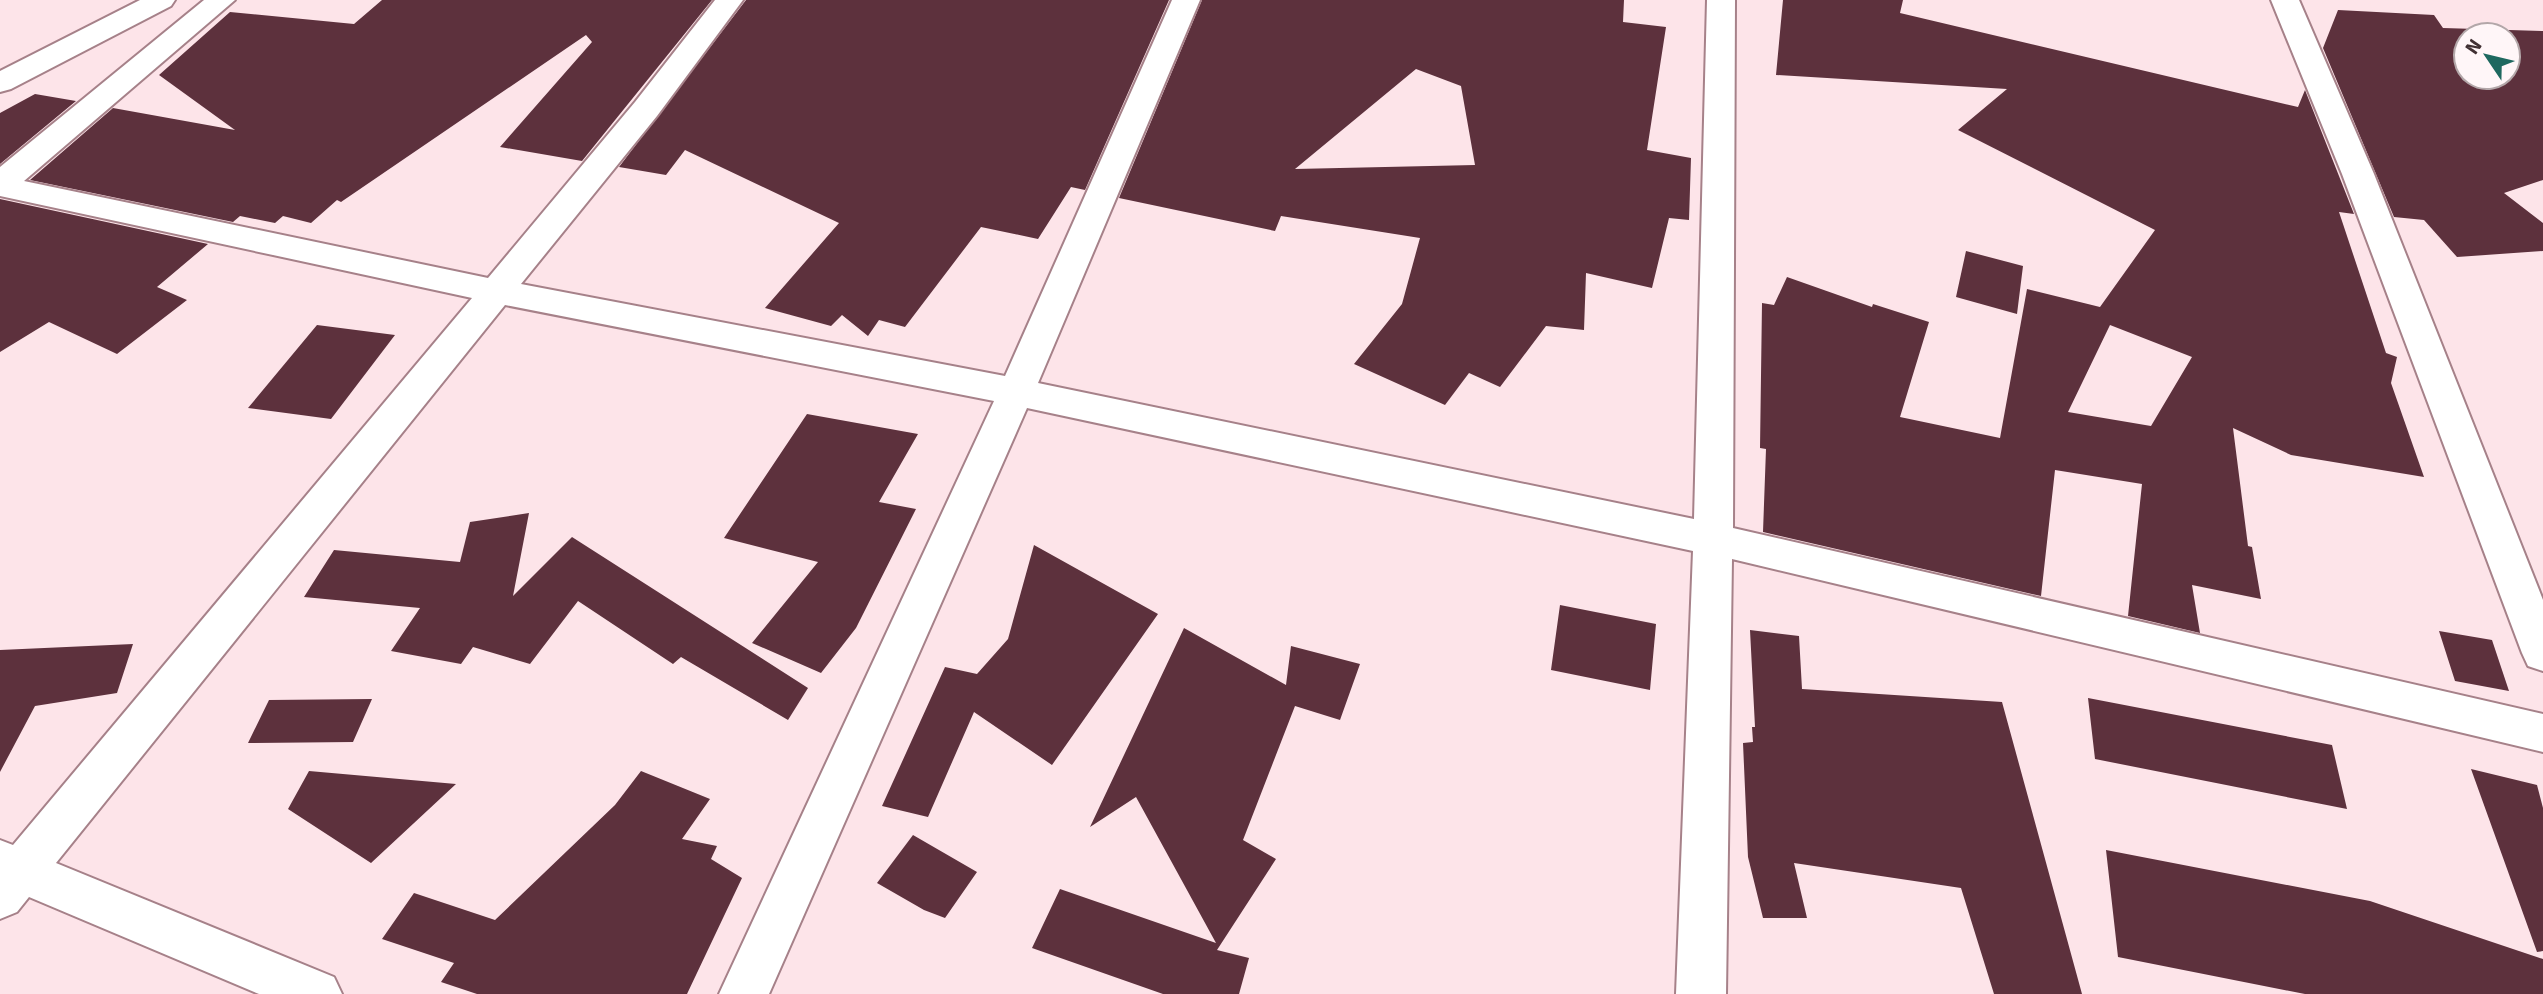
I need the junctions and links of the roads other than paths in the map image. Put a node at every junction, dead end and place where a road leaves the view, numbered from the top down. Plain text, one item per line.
1 (161, 0) edge
2 (221, 0) edge
3 (729, 0) edge
4 (1186, 0) edge
5 (1721, 0) edge
6 (2285, 0) edge
7 (0, 83) edge
8 (0, 185) edge
9 (496, 291) junction
10 (1016, 392) junction
11 (1713, 539) junction
12 (2543, 653) edge
13 (2543, 733) edge
14 (7, 876) edge
15 (317, 994) edge
16 (744, 994) edge
17 (1701, 994) edge

1 - 7 street
2 - 8 street
3 - 9 street
4 - 10 street
5 - 11 street
6 - 12 street
8 - 9 street
9 - 10 street
9 - 14 street
10 - 11 street
10 - 16 street
11 - 13 street
11 - 17 street
14 - 15 street

